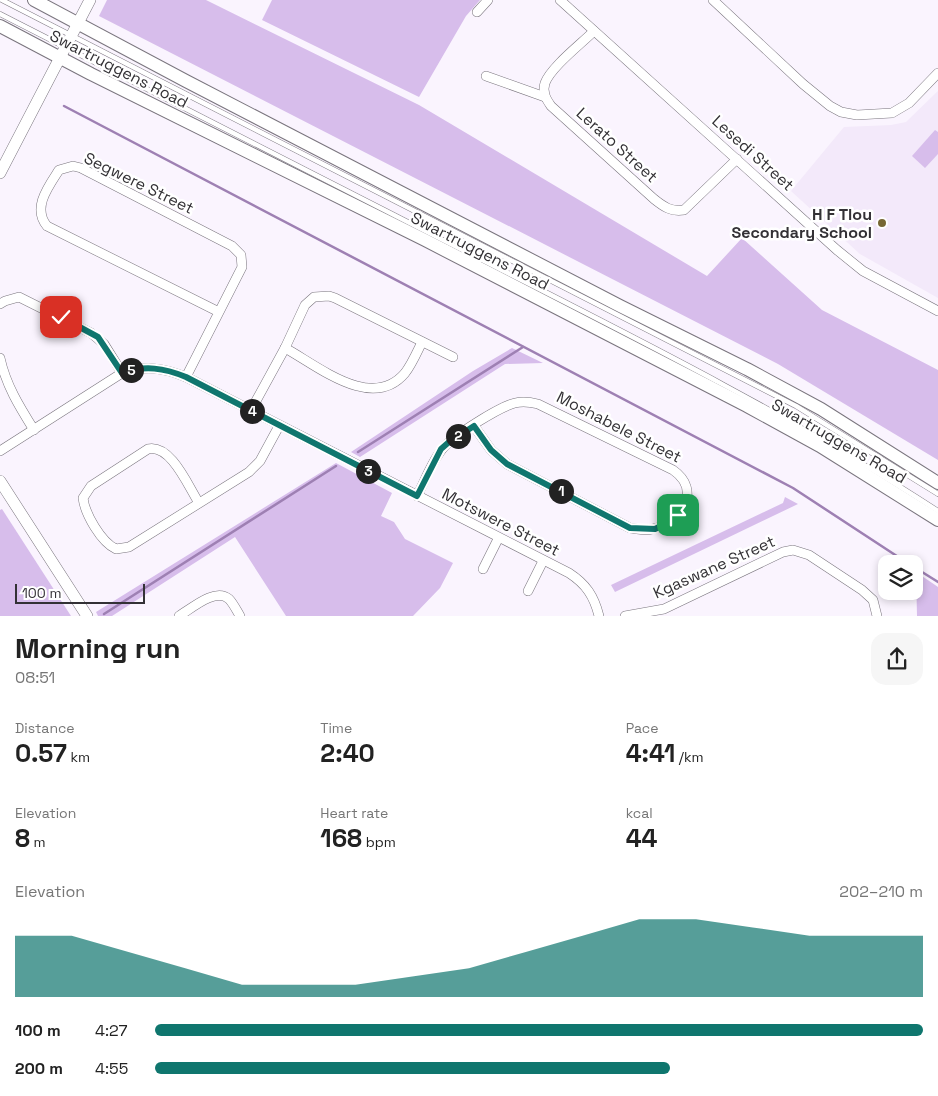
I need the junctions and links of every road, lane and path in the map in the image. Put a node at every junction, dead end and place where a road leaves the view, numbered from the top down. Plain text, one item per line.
1 (2, 0) edge
2 (34, 0) edge
3 (90, 0) edge
4 (488, 0) edge
5 (560, 0) edge
6 (713, 0) edge
7 (476, 12) dead end
8 (0, 14) edge
9 (79, 23) junction
10 (0, 26) edge
11 (594, 31) junction
12 (72, 36) junction
13 (63, 52) junction
14 (938, 73) edge
15 (486, 76) dead end
16 (545, 97) junction
17 (738, 159) junction
18 (0, 173) edge
19 (0, 304) edge
20 (938, 311) edge
21 (219, 312) junction
22 (422, 342) junction
23 (285, 348) junction
24 (454, 357) dead end
25 (0, 358) edge
26 (122, 373) junction
27 (186, 377) junction
28 (251, 410) junction
29 (279, 426) junction
30 (474, 426) junction
31 (34, 430) junction
32 (0, 451) edge
33 (0, 481) edge
34 (938, 483) edge
35 (938, 494) edge
36 (417, 496) junction
37 (199, 503) junction
38 (938, 511) edge
39 (938, 520) edge
40 (498, 538) junction
41 (543, 561) junction
42 (483, 569) dead end
43 (528, 591) dead end
44 (87, 616) edge
45 (179, 616) edge
46 (240, 616) edge
47 (599, 616) edge
48 (625, 616) edge
49 (878, 616) edge

1 - 12 lane
2 - 9 main road, Swartruggens Road
3 - 9 street
4 - 7 street
5 - 11 street, Lesedi Street
6 - 14 street
8 - 13 lane
9 - 12 street
9 - 34 main road, Swartruggens Road
10 - 13 main road, Swartruggens Road
11 - 16 street
11 - 17 street, Lesedi Street
12 - 13 street
12 - 35 lane
13 - 18 street
13 - 38 lane
13 - 39 main road, Swartruggens Road
15 - 16 street
16 - 17 street, Lerato Street
17 - 20 street, Lesedi Street
19 - 26 street
21 - 21 street, Segwere Street
21 - 27 street, Segwere Street
22 - 23 street
22 - 23 street
22 - 24 street
23 - 28 street
25 - 31 street
26 - 27 street, Motswere Street
26 - 31 street, Motswere Street
27 - 28 street, Motswere Street
28 - 29 street, Motswere Street
29 - 36 street, Motswere Street
29 - 37 street
30 - 30 street, Moshabele Street
30 - 36 street, Moshabele Street
31 - 32 street, Motswere Street
33 - 44 street
36 - 40 street, Motswere Street
37 - 37 street
40 - 41 street, Motswere Street
40 - 42 street
41 - 43 street
41 - 47 street, Motswere Street
45 - 46 street
48 - 49 street, Kgaswane Street

